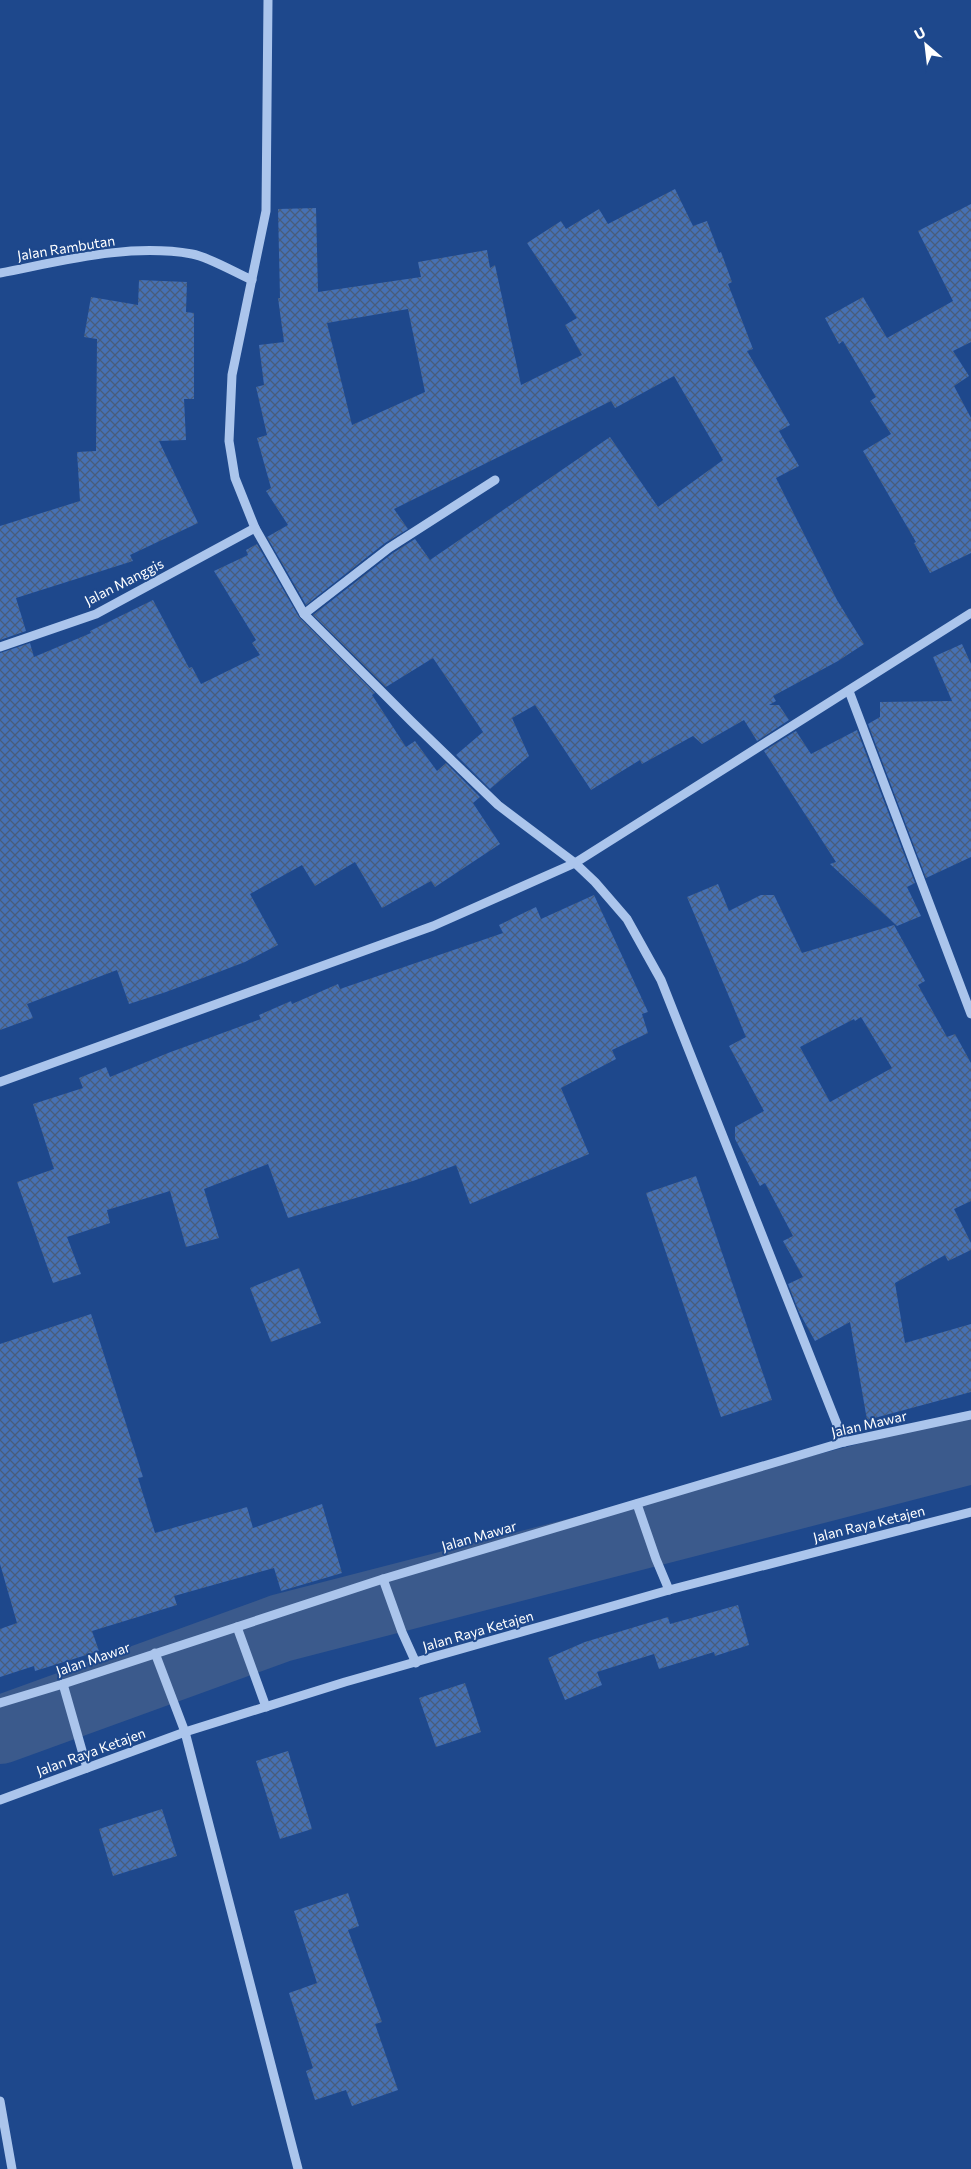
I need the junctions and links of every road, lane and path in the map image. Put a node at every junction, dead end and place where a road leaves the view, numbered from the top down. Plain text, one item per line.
1 (268, 0) edge
2 (0, 273) edge
3 (252, 280) junction
4 (495, 480) dead end
5 (255, 528) junction
6 (971, 613) edge
7 (304, 614) junction
8 (0, 647) edge
9 (849, 691) junction
10 (575, 863) junction
11 (971, 1014) edge
12 (0, 1082) edge
13 (971, 1415) edge
14 (844, 1442) junction
15 (638, 1504) junction
16 (971, 1512) edge
17 (382, 1579) junction
18 (668, 1590) junction
19 (238, 1630) junction
20 (155, 1653) junction
21 (416, 1662) junction
22 (63, 1684) junction
23 (0, 1703) edge
24 (266, 1707) junction
25 (185, 1732) junction
26 (87, 1768) junction
27 (0, 1800) edge
28 (0, 2102) edge
29 (12, 2169) edge
30 (298, 2169) edge

1 - 3 street
2 - 3 street, Jalan Rambutan
3 - 5 street
4 - 7 street
5 - 7 street
5 - 8 street, Jalan Manggis
6 - 9 street
7 - 10 street
9 - 10 street
9 - 11 street
10 - 12 street
10 - 14 street
13 - 14 street, Jalan Mawar
14 - 15 street, Jalan Mawar
15 - 17 street, Jalan Mawar
15 - 18 street
16 - 18 street, Jalan Raya Ketajen
17 - 19 street, Jalan Mawar
17 - 21 street
18 - 21 street, Jalan Raya Ketajen
19 - 20 street, Jalan Mawar
19 - 24 street
20 - 22 street, Jalan Mawar
20 - 25 street
21 - 24 street, Jalan Raya Ketajen
22 - 23 street, Jalan Mawar
22 - 26 street
24 - 25 street, Jalan Raya Ketajen
25 - 26 street, Jalan Raya Ketajen
25 - 30 street
26 - 27 street, Jalan Raya Ketajen
28 - 29 street

